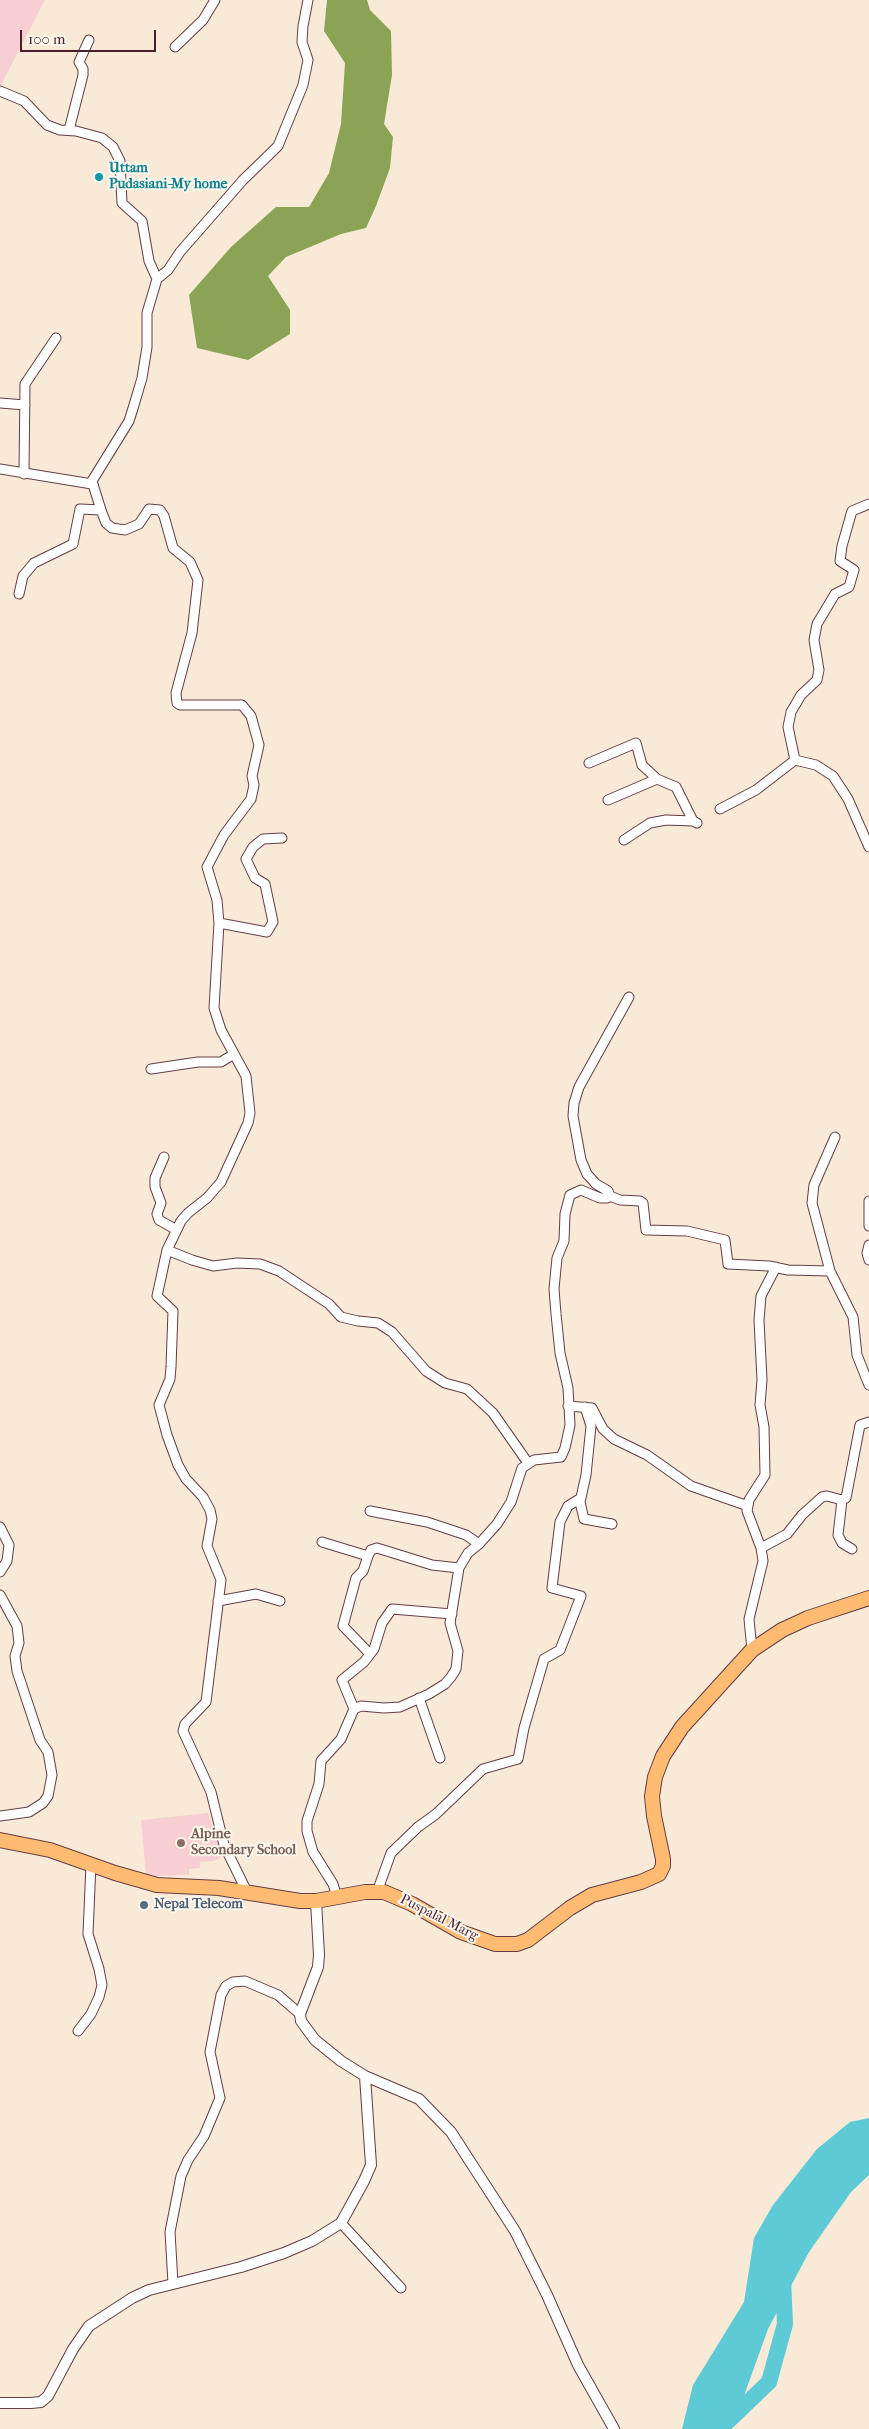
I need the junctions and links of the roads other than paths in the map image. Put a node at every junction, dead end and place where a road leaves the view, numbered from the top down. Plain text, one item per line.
1 (215, 0) edge
2 (308, 0) edge
3 (89, 40) dead end
4 (175, 47) dead end
5 (0, 91) edge
6 (69, 130) junction
7 (157, 279) junction
8 (56, 338) dead end
9 (0, 403) edge
10 (25, 405) junction
11 (0, 469) edge
12 (24, 474) junction
13 (92, 484) junction
14 (869, 504) edge
15 (101, 510) junction
16 (19, 594) dead end
17 (795, 760) junction
18 (589, 763) dead end
19 (657, 778) junction
20 (608, 800) dead end
21 (720, 809) dead end
22 (282, 838) dead end
23 (624, 840) dead end
24 (869, 847) edge
25 (219, 923) junction
26 (629, 997) dead end
27 (234, 1054) junction
28 (151, 1070) dead end
29 (835, 1136) dead end
30 (164, 1157) dead end
31 (610, 1196) junction
32 (869, 1201) edge
33 (869, 1226) edge
34 (175, 1229) junction
35 (869, 1245) edge
36 (167, 1250) junction
37 (869, 1260) edge
38 (776, 1267) junction
39 (830, 1270) junction
40 (869, 1385) edge
41 (568, 1406) junction
42 (585, 1406) junction
43 (869, 1422) edge
44 (528, 1463) junction
45 (581, 1498) junction
46 (842, 1500) junction
47 (748, 1506) junction
48 (370, 1511) dead end
49 (612, 1524) dead end
50 (0, 1527) edge
51 (322, 1542) dead end
52 (480, 1544) junction
53 (761, 1548) junction
54 (852, 1550) dead end
55 (368, 1556) junction
56 (459, 1568) junction
57 (0, 1572) edge
58 (0, 1595) edge
59 (869, 1598) edge
60 (218, 1601) junction
61 (280, 1601) dead end
62 (452, 1614) junction
63 (752, 1650) junction
64 (370, 1654) junction
65 (419, 1698) junction
66 (354, 1709) junction
67 (440, 1758) dead end
68 (0, 1816) edge
69 (0, 1840) edge
70 (91, 1864) junction
71 (246, 1892) junction
72 (376, 1892) junction
73 (337, 1897) junction
74 (316, 1901) junction
75 (300, 2014) junction
76 (78, 2031) dead end
77 (365, 2076) junction
78 (341, 2223) junction
79 (174, 2283) junction
80 (401, 2288) dead end
81 (0, 2403) edge
82 (614, 2429) edge

1 - 4 street
2 - 7 street
3 - 6 street
5 - 6 street
6 - 7 street
7 - 13 street
8 - 10 street
9 - 10 street
10 - 12 street
11 - 12 street
12 - 13 street
13 - 15 street
14 - 17 street
15 - 16 street
15 - 25 street
17 - 21 street
17 - 24 street
18 - 19 street
19 - 20 street
19 - 23 street
22 - 25 street
25 - 27 street
26 - 31 street
27 - 28 street
27 - 34 street
29 - 39 street
30 - 34 street
31 - 38 street
31 - 41 street
32 - 33 street
34 - 36 street
35 - 37 street
36 - 44 street
36 - 60 street
38 - 39 street
38 - 47 street
39 - 40 street
41 - 42 street
41 - 44 street
42 - 45 street
42 - 47 street
43 - 46 street
44 - 52 street
45 - 49 street
45 - 72 street
46 - 53 street
46 - 54 street
47 - 53 street
48 - 52 street
50 - 57 street
51 - 55 street
52 - 56 street
53 - 63 street
55 - 56 street
55 - 64 street
56 - 62 street
58 - 68 street
59 - 63 main road, Puspalal Marg
60 - 61 street
60 - 71 street
62 - 64 street
62 - 65 street
63 - 72 main road, Puspalal Marg
64 - 66 street
65 - 66 street
65 - 67 street
66 - 73 street
69 - 70 main road, Puspalal Marg
70 - 71 main road, Puspalal Marg
70 - 76 street
71 - 74 main road, Puspalal Marg
72 - 73 main road, Puspalal Marg
73 - 74 main road, Puspalal Marg
74 - 75 street
75 - 77 street
75 - 79 street
77 - 78 street
77 - 82 street
78 - 79 street
78 - 80 street
79 - 81 street

